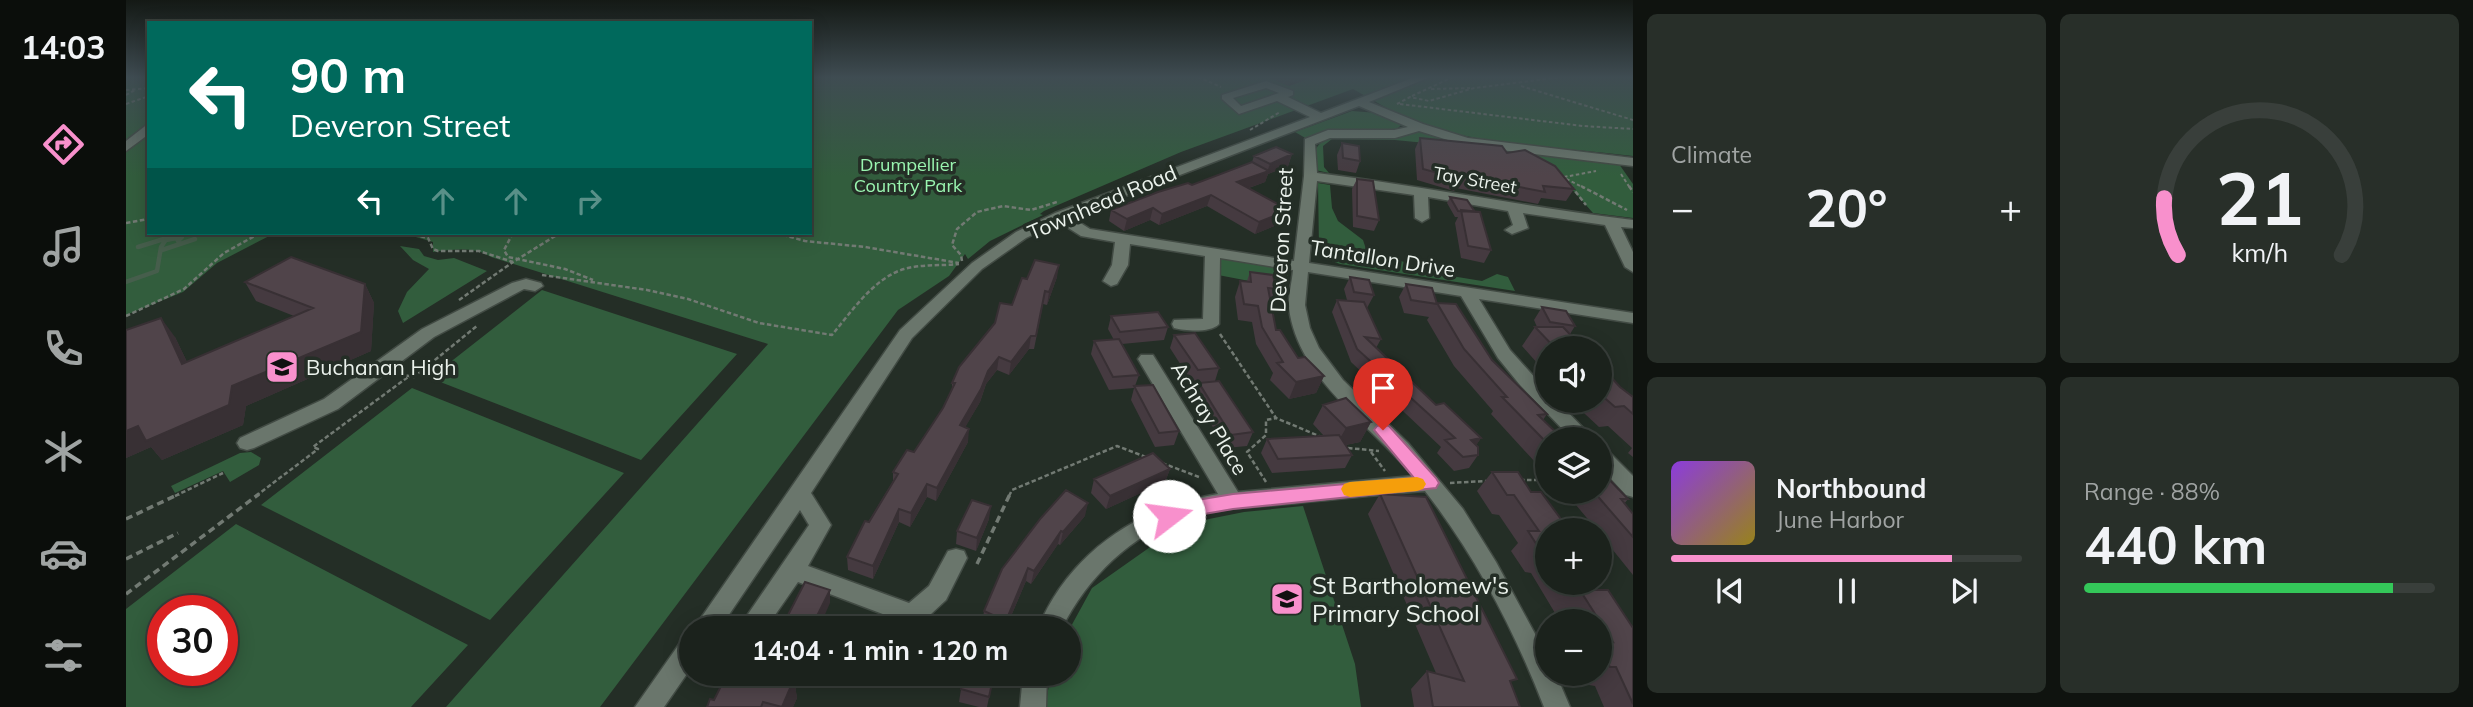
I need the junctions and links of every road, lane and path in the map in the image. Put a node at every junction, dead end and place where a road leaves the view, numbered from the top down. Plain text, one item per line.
1 (1285, 110) edge
2 (1305, 110) edge
3 (1339, 110) edge
4 (1378, 110) edge
5 (1448, 110) edge
6 (1600, 110) edge
7 (1321, 117) junction
8 (1633, 120) edge
9 (1419, 127) junction
10 (147, 129) edge
11 (1633, 129) edge
12 (1243, 134) dead end
13 (126, 147) edge
14 (1633, 162) edge
15 (1612, 163) junction
16 (1553, 172) edge
17 (1311, 176) junction
18 (1564, 177) junction
19 (1421, 190) junction
20 (1633, 192) edge
21 (1514, 207) junction
22 (1061, 209) junction
23 (1633, 213) edge
24 (1422, 218) dead end
25 (147, 219) edge
26 (1605, 221) junction
27 (126, 223) edge
28 (1633, 224) edge
29 (1040, 226) junction
30 (1512, 230) dead end
31 (1086, 233) junction
32 (256, 235) edge
33 (412, 235) edge
34 (512, 235) edge
35 (557, 235) edge
36 (783, 235) edge
37 (1123, 239) junction
38 (1213, 252) junction
39 (521, 258) junction
40 (513, 262) junction
41 (970, 265) junction
42 (508, 267) dead end
43 (1301, 267) junction
44 (1633, 267) edge
45 (1111, 281) dead end
46 (599, 283) junction
47 (526, 286) joint
48 (1467, 293) junction
49 (126, 316) edge
50 (1633, 318) edge
51 (480, 323) dead end
52 (1180, 324) dead end
53 (1211, 324) junction
54 (1147, 359) dead end
55 (397, 373) dead end
56 (408, 377) junction
57 (1276, 418) junction
58 (1572, 427) edge
59 (1323, 438) edge
60 (247, 443) dead end
61 (1347, 448) edge
62 (1401, 449) junction
63 (1371, 452) junction
64 (1612, 467) edge
65 (223, 473) dead end
66 (1518, 480) edge
67 (1535, 480) edge
68 (1493, 481) edge
69 (1430, 483) junction
70 (1395, 485) junction
71 (1633, 489) edge
72 (800, 494) junction
73 (1229, 494) junction
74 (1275, 497) junction
75 (126, 519) edge
76 (178, 533) dead end
77 (126, 559) edge
78 (967, 561) joint
79 (793, 570) junction
80 (126, 594) edge
81 (714, 616) edge
82 (761, 616) edge
83 (896, 616) edge
84 (913, 616) edge
85 (1055, 616) edge
86 (679, 664) edge
87 (1033, 686) edge
88 (648, 707) edge
89 (1032, 707) edge
90 (1557, 707) edge

1 - 12 path
2 - 7 street
3 - 7 street, Townhead Road
4 - 9 street
5 - 11 path
6 - 8 path
7 - 22 street, Townhead Road
9 - 15 street
9 - 17 street, Deveron Street
10 - 13 street
14 - 15 street
15 - 18 path
15 - 20 path
16 - 18 path
17 - 19 street, Tay Street
17 - 43 street, Deveron Street
18 - 23 path
18 - 26 path
19 - 21 street, Tay Street
19 - 24 street
21 - 26 street, Tay Street
21 - 30 street
22 - 29 street, Townhead Road
22 - 31 street, Tantallon Drive
22 - 41 path
25 - 27 path
26 - 28 street, Tay Street
26 - 44 street
29 - 31 street, Tantallon Drive
29 - 41 street, Townhead Road
31 - 37 street, Tantallon Drive
32 - 49 path
33 - 40 path
34 - 39 path
35 - 39 path
36 - 41 path
37 - 38 street, Tantallon Drive
37 - 45 street
38 - 43 street, Tantallon Drive
38 - 53 street
39 - 40 path
39 - 46 path
40 - 42 path
41 - 46 path
41 - 72 street, Townhead Road
43 - 48 street, Tantallon Drive
43 - 62 street, Deveron Street
46 - 47 path
47 - 60 street
48 - 50 street, Tantallon Drive
48 - 58 street
51 - 56 path
52 - 53 street
53 - 57 path
54 - 73 street, Achray Place
55 - 56 path
56 - 80 path
57 - 59 path
57 - 74 path
61 - 63 path
62 - 63 path
62 - 69 street, Deveron Street
63 - 70 path
64 - 71 street
65 - 75 path
66 - 67 path
68 - 69 path
69 - 70 street
69 - 90 street, Deveron Street
70 - 74 street
72 - 79 street
72 - 81 street, Townhead Road
73 - 74 street
73 - 78 path
73 - 85 street
76 - 77 path
78 - 84 street
79 - 82 street
79 - 83 street
86 - 88 street
87 - 89 street

